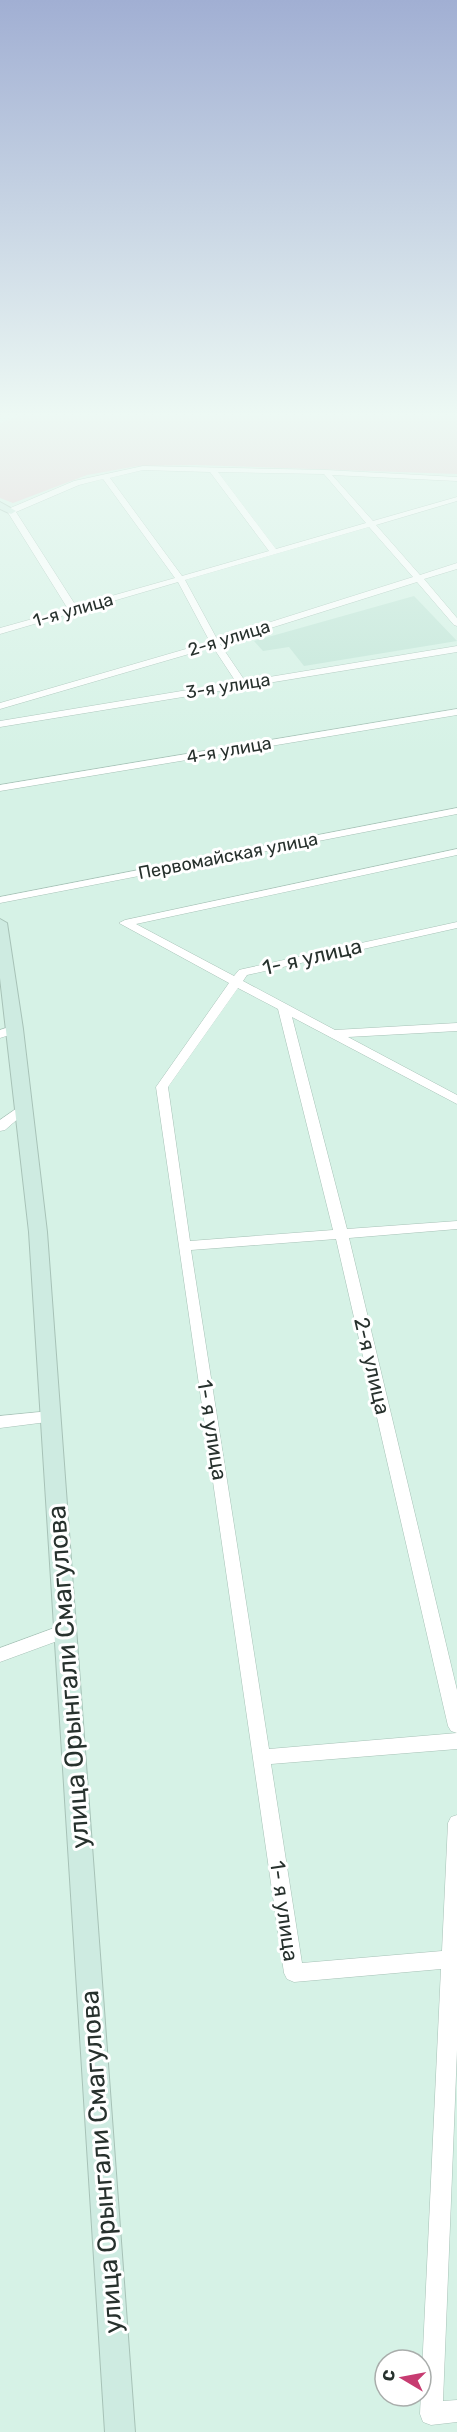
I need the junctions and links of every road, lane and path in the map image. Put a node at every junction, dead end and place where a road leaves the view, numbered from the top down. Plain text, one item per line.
1 (20, 526) edge
2 (142, 526) edge
3 (255, 526) edge
4 (363, 526) edge
5 (374, 526) edge
6 (274, 552) junction
7 (457, 566) edge
8 (418, 578) junction
9 (180, 579) junction
10 (73, 609) junction
11 (457, 623) edge
12 (0, 631) edge
13 (215, 643) junction
14 (457, 649) edge
15 (242, 684) junction
16 (0, 706) edge
17 (457, 712) edge
18 (0, 723) edge
19 (0, 788) edge
20 (457, 811) edge
21 (457, 852) edge
22 (0, 900) edge
23 (0, 924) edge
24 (457, 925) edge
25 (238, 982) junction
26 (283, 1006) junction
27 (457, 1027) edge
28 (8, 1032) edge
29 (335, 1034) junction
30 (457, 1100) edge
31 (23, 1108) junction
32 (0, 1127) edge
33 (457, 1226) edge
34 (341, 1233) junction
35 (184, 1246) junction
36 (50, 1417) junction
37 (0, 1422) edge
38 (65, 1631) junction
39 (0, 1655) edge
40 (457, 1726) edge
41 (457, 1741) edge
42 (262, 1757) junction
43 (457, 1823) edge
44 (451, 1959) junction
45 (457, 2411) edge
46 (120, 2432) edge

1 - 10 street
2 - 9 street
3 - 6 street
4 - 6 street, 1-я улица
5 - 8 street
6 - 9 street, 1-я улица
7 - 8 street, 2-я улица
8 - 11 street
8 - 13 street, 2-я улица
9 - 10 street, 1-я улица
9 - 13 street
10 - 12 street, 1-я улица
13 - 15 street
13 - 16 street, 2-я улица
14 - 15 street, 3-я улица
15 - 18 street, 3-я улица
17 - 19 street, 4-я улица
20 - 22 street, Первомайская улица
21 - 25 street
23 - 28 main road, улица Орынгали Смагулова
24 - 25 street, 1- я улица
25 - 26 street
25 - 35 street, 1- я улица
26 - 29 street
26 - 34 street, 2-я улица
27 - 29 street
28 - 31 main road, улица Орынгали Смагулова
29 - 30 street
31 - 32 street
31 - 36 main road, улица Орынгали Смагулова
33 - 34 street
34 - 35 street
34 - 40 street, 2-я улица
35 - 42 street, 1- я улица
36 - 37 street
36 - 38 main road, улица Орынгали Смагулова
38 - 39 street
38 - 46 main road, улица Орынгали Смагулова
41 - 42 street
42 - 44 street, 1- я улица
43 - 44 street
44 - 45 street

